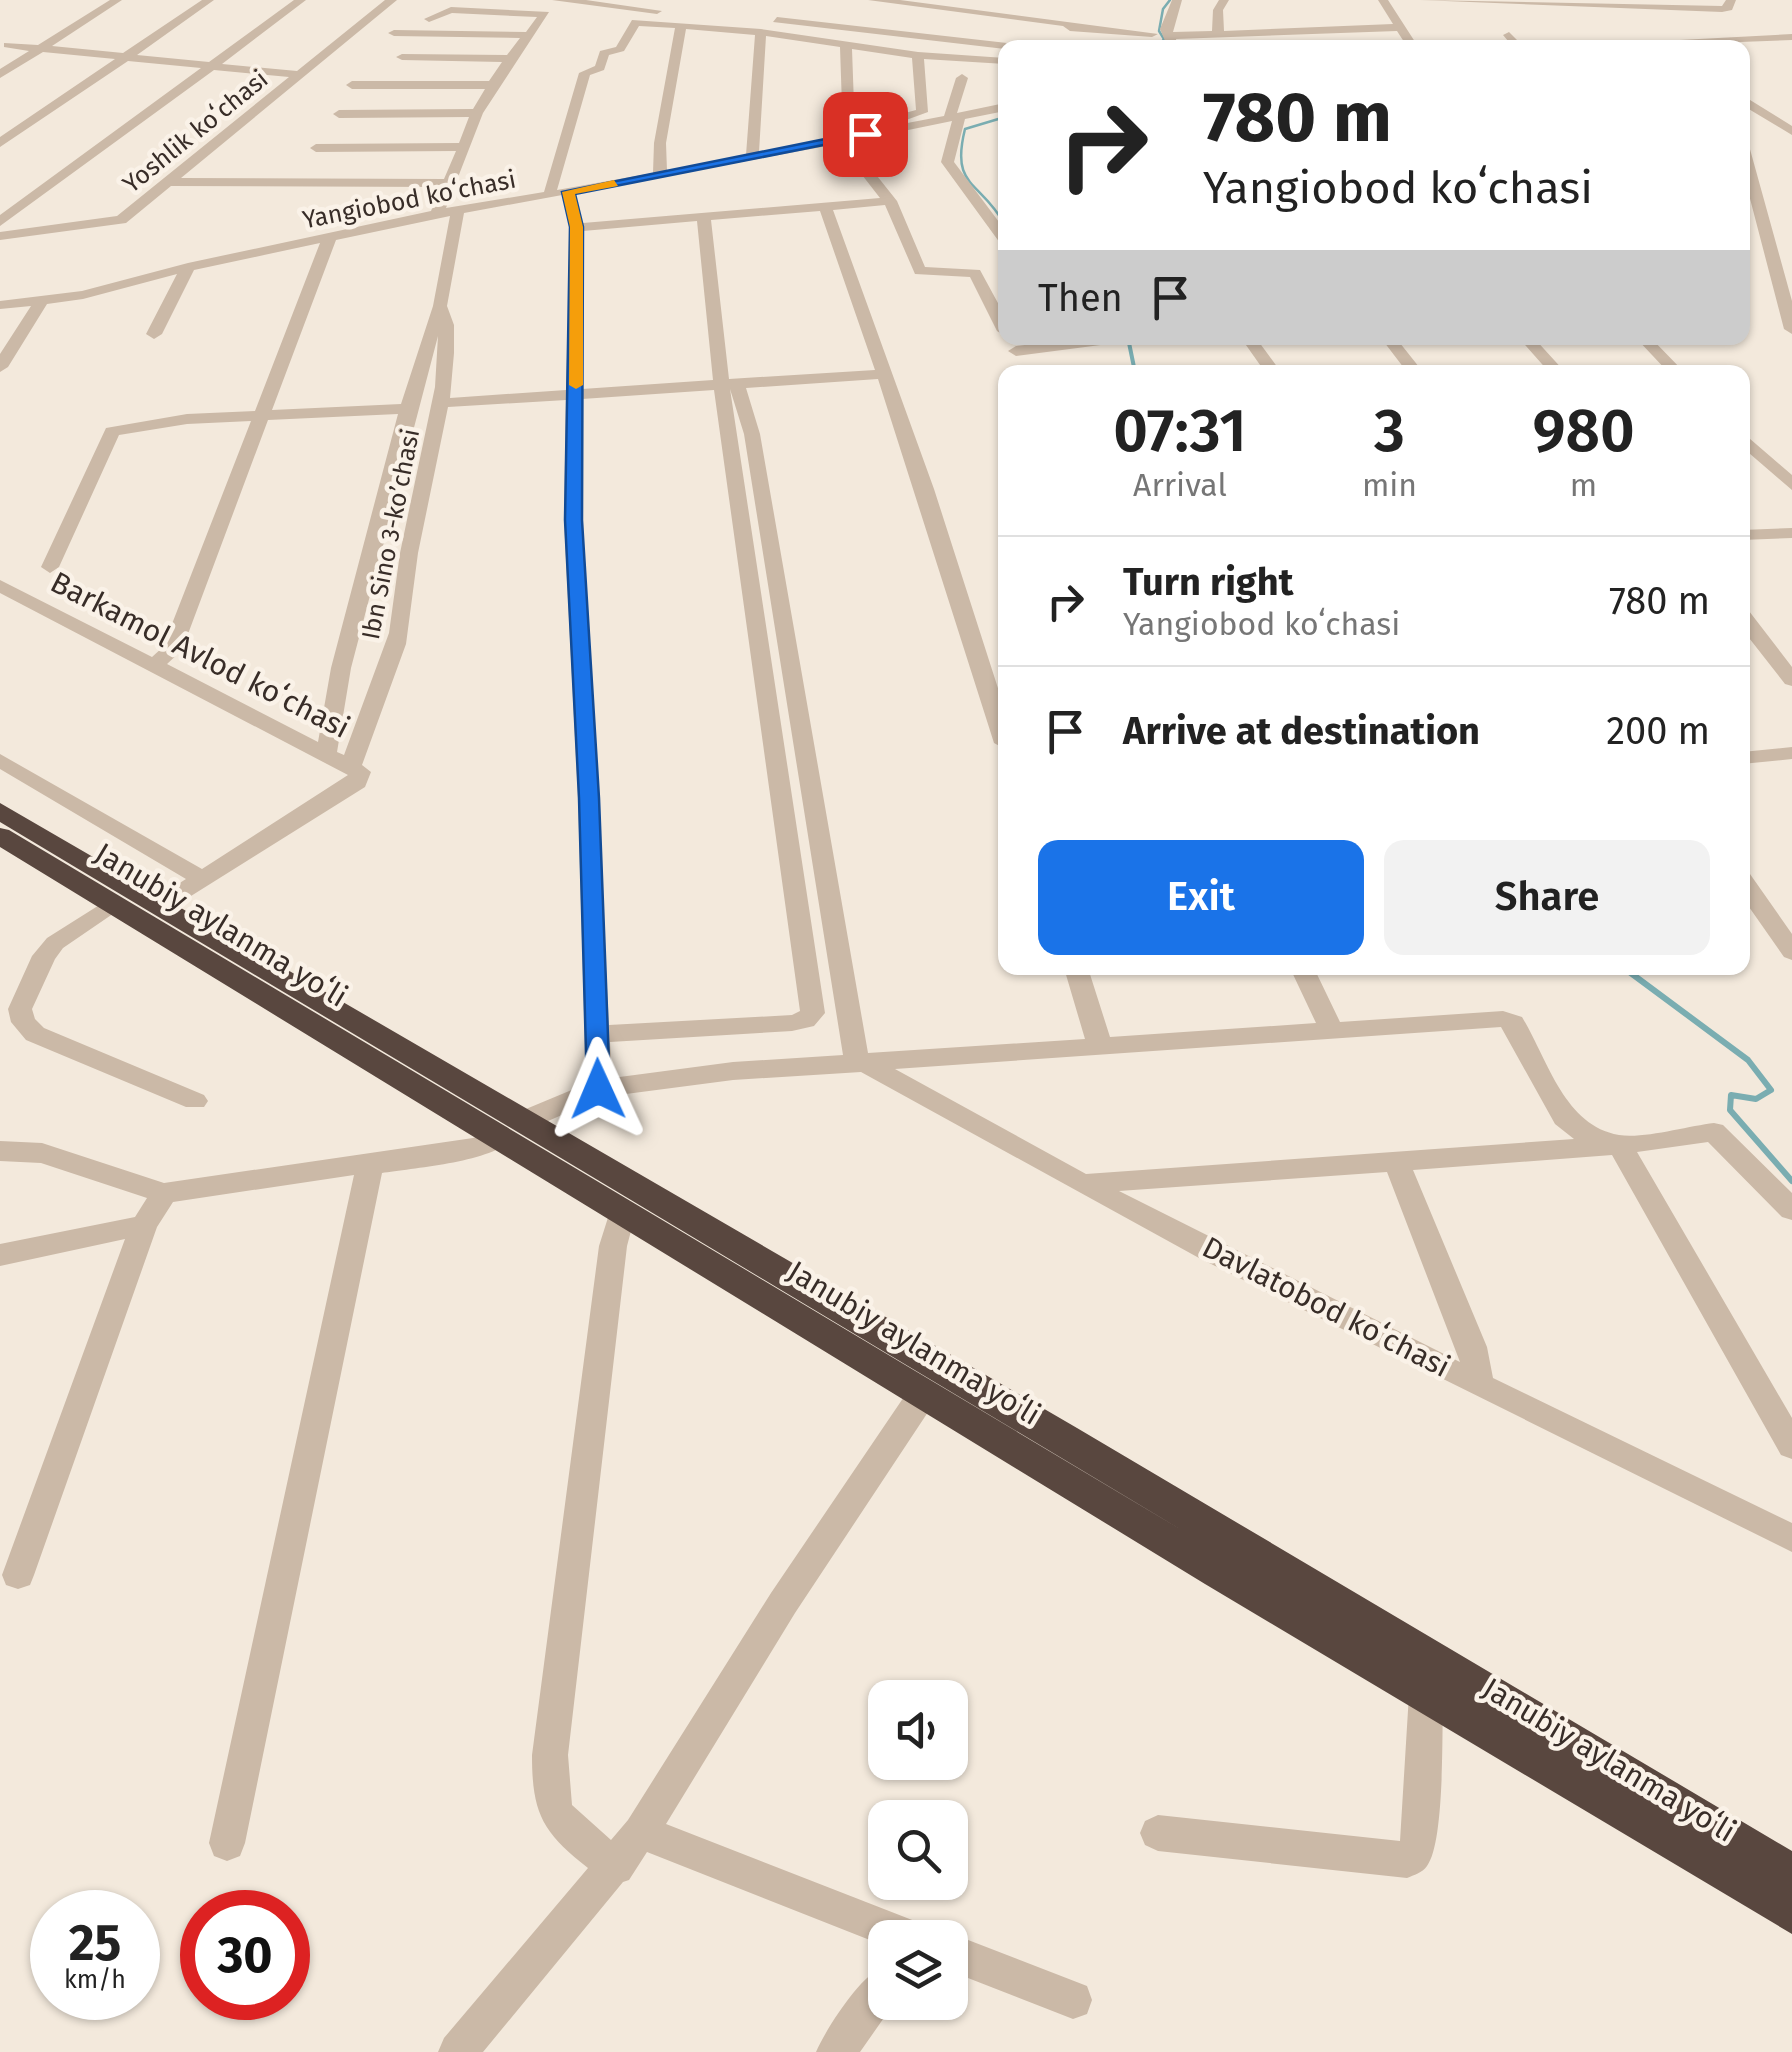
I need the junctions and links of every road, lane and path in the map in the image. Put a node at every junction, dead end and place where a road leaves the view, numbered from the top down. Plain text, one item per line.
1 (117, 0) edge
2 (209, 0) edge
3 (301, 0) edge
4 (392, 0) edge
5 (557, 0) edge
6 (872, 0) edge
7 (1177, 0) edge
8 (1224, 0) edge
9 (1383, 0) edge
10 (1426, 0) edge
11 (1732, 0) edge
12 (1502, 2) edge
13 (799, 10) dead end
14 (429, 20) dead end
15 (786, 20) junction
16 (681, 24) junction
17 (1402, 26) junction
18 (761, 32) junction
19 (1218, 32) junction
20 (394, 33) dead end
21 (1152, 34) dead end
22 (531, 35) junction
23 (1510, 35) dead end
24 (1170, 40) edge
25 (1180, 40) edge
26 (1410, 40) edge
27 (1514, 40) edge
28 (1789, 40) edge
29 (1750, 42) edge
30 (846, 44) junction
31 (8, 45) dead end
32 (998, 45) edge
33 (41, 48) junction
34 (918, 55) junction
35 (402, 57) dead end
36 (124, 58) junction
37 (513, 59) junction
38 (998, 61) edge
39 (210, 67) junction
40 (0, 74) edge
41 (300, 75) junction
42 (962, 78) dead end
43 (352, 85) dead end
44 (492, 85) junction
45 (1750, 104) edge
46 (998, 108) edge
47 (477, 113) junction
48 (340, 114) dead end
49 (942, 117) junction
50 (846, 134) junction
51 (1750, 134) edge
52 (1792, 134) edge
53 (1759, 135) dead end
54 (1776, 136) dead end
55 (0, 143) edge
56 (462, 147) junction
57 (316, 148) dead end
58 (752, 156) junction
59 (1750, 172) edge
60 (660, 176) junction
61 (167, 182) junction
62 (448, 183) junction
63 (568, 192) junction
64 (551, 195) junction
65 (890, 200) junction
66 (825, 205) junction
67 (458, 210) junction
68 (437, 214) junction
69 (704, 219) junction
70 (0, 222) edge
71 (576, 227) junction
72 (998, 231) edge
73 (0, 236) edge
74 (330, 236) junction
75 (188, 267) junction
76 (41, 301) junction
77 (0, 305) edge
78 (440, 306) junction
79 (998, 317) edge
80 (1792, 328) edge
81 (154, 334) dead end
82 (1394, 345) edge
83 (1532, 345) edge
84 (1650, 345) edge
85 (1410, 365) edge
86 (1551, 365) edge
87 (1669, 365) edge
88 (0, 367) edge
89 (883, 374) junction
90 (729, 384) junction
91 (576, 395) junction
92 (441, 403) junction
93 (408, 408) junction
94 (263, 415) junction
95 (1750, 445) edge
96 (1792, 485) edge
97 (1792, 533) edge
98 (1750, 535) edge
99 (50, 567) dead end
100 (0, 586) edge
101 (1750, 626) edge
102 (154, 665) junction
103 (1792, 680) edge
104 (998, 721) edge
105 (1792, 753) edge
106 (326, 754) junction
107 (1750, 757) edge
108 (0, 760) edge
109 (351, 766) junction
110 (0, 812) edge
111 (0, 836) edge
112 (202, 880) junction
113 (1750, 891) edge
114 (799, 897) junction
115 (828, 897) junction
116 (112, 904) junction
117 (159, 906) junction
118 (1792, 952) edge
119 (1078, 975) edge
120 (1305, 975) edge
121 (1332, 1030) junction
122 (598, 1034) junction
123 (1100, 1046) junction
124 (862, 1064) junction
125 (598, 1089) junction
126 (195, 1101) dead end
127 (512, 1129) junction
128 (1620, 1145) junction
129 (0, 1150) edge
130 (1396, 1160) junction
131 (370, 1166) junction
132 (1084, 1184) junction
133 (164, 1193) junction
134 (1792, 1210) edge
135 (622, 1212) junction
136 (144, 1225) junction
137 (0, 1255) edge
138 (1480, 1386) junction
139 (923, 1394) junction
140 (1792, 1446) edge
141 (1792, 1538) edge
142 (18, 1575) dead end
143 (1426, 1694) junction
144 (641, 1832) junction
145 (1158, 1833) dead end
146 (227, 1843) dead end
147 (616, 1867) junction
148 (1792, 1876) edge
149 (1792, 1912) edge
150 (868, 1921) edge
151 (968, 1959) edge
152 (1073, 2000) dead end
153 (868, 2008) edge
154 (458, 2052) edge
155 (836, 2052) edge

1 - 33 street
2 - 36 street
3 - 39 street, Yoshlik koʻchasi
4 - 41 street, Yoshlik koʻchasi
5 - 15 street
6 - 21 street
7 - 24 street
8 - 19 street
9 - 17 street
10 - 12 street
11 - 12 street
13 - 15 street
14 - 22 street
15 - 32 street
16 - 18 street
16 - 60 street
16 - 64 street
17 - 19 street
17 - 26 street
18 - 30 street
18 - 58 street
19 - 25 street
20 - 22 street
22 - 37 street
23 - 27 street
28 - 29 street
30 - 34 street
30 - 50 street
31 - 33 street
33 - 36 street
33 - 40 street
34 - 38 street
34 - 49 street
35 - 37 street
36 - 39 street
36 - 55 street
37 - 44 street
39 - 41 street
39 - 70 street, Yoshlik koʻchasi
41 - 61 street, Yoshlik koʻchasi
42 - 49 street
43 - 44 street
44 - 47 street
45 - 52 street
46 - 49 street, Yangiobod koʻchasi
47 - 48 street
47 - 56 street
49 - 50 street, Yangiobod koʻchasi
49 - 72 street
50 - 58 street, Yangiobod koʻchasi
50 - 65 street
51 - 53 street
52 - 54 street
56 - 57 street
56 - 62 street
58 - 60 street, Yangiobod koʻchasi
59 - 80 street
60 - 63 street, Yangiobod koʻchasi
61 - 62 street
61 - 73 street, Yoshlik koʻchasi
62 - 68 street
63 - 64 street, Yangiobod koʻchasi
63 - 71 street
64 - 67 street, Yangiobod koʻchasi
65 - 66 street
65 - 79 street
66 - 69 street
66 - 89 street
67 - 68 street, Yangiobod koʻchasi
67 - 78 street, Ibn Sino 3-koʼchasi
68 - 74 street, Yangiobod koʻchasi
69 - 71 street
69 - 90 street
71 - 91 street
74 - 75 street, Yangiobod koʻchasi
74 - 94 street
75 - 76 street, Yangiobod koʻchasi
75 - 81 street
76 - 77 street, Yangiobod koʻchasi
76 - 88 street
78 - 92 street, Ibn Sino 3-koʼchasi
78 - 93 street, Ibn Sino 3-koʼchasi
82 - 85 street
83 - 86 street
84 - 87 street
89 - 90 street
89 - 104 street
90 - 91 street
90 - 114 street
90 - 115 street
91 - 92 street
91 - 122 street
92 - 109 street, Ibn Sino 3-koʼchasi
93 - 94 street, Ibn Sino 3-koʼchasi
93 - 106 street, Ibn Sino 3-koʼchasi
94 - 99 street, Ibn Sino 3-koʼchasi
94 - 102 street
95 - 96 street
97 - 98 street
100 - 102 street, Barkamol Avlod koʻchasi
101 - 103 street
102 - 106 street, Barkamol Avlod koʻchasi
105 - 107 street
106 - 109 street, Barkamol Avlod koʻchasi
108 - 112 street
109 - 112 street, Barkamol Avlod koʻchasi
110 - 117 highway, Janubiy aylanma yoʻli
111 - 116 highway, Janubiy aylanma yoʻli
112 - 117 street, Barkamol Avlod koʻchasi
113 - 118 street
114 - 115 street
114 - 122 street
115 - 124 street
116 - 126 street
116 - 127 highway, Janubiy aylanma yoʻli
117 - 127 highway, Janubiy aylanma yoʻli
119 - 123 street
120 - 121 street
121 - 123 street
121 - 128 street
122 - 125 street
123 - 124 street
124 - 125 street
124 - 132 street, Davlatobod koʻchasi
125 - 127 street
127 - 131 street
127 - 135 highway, Janubiy aylanma yoʻli
127 - 148 highway, Janubiy aylanma yoʻli
128 - 130 street
128 - 134 street
128 - 140 street
129 - 133 street
130 - 132 street
130 - 138 street
131 - 133 street
131 - 146 street
132 - 138 street, Davlatobod koʻchasi
133 - 136 street
135 - 139 highway, Janubiy aylanma yoʻli
135 - 147 street
136 - 137 street
136 - 142 street
138 - 141 street, Davlatobod koʻchasi
139 - 143 highway, Janubiy aylanma yoʻli
139 - 144 street
143 - 145 street
143 - 149 highway, Janubiy aylanma yoʻli
144 - 147 street
144 - 150 street
147 - 154 street
151 - 152 street
153 - 155 street

